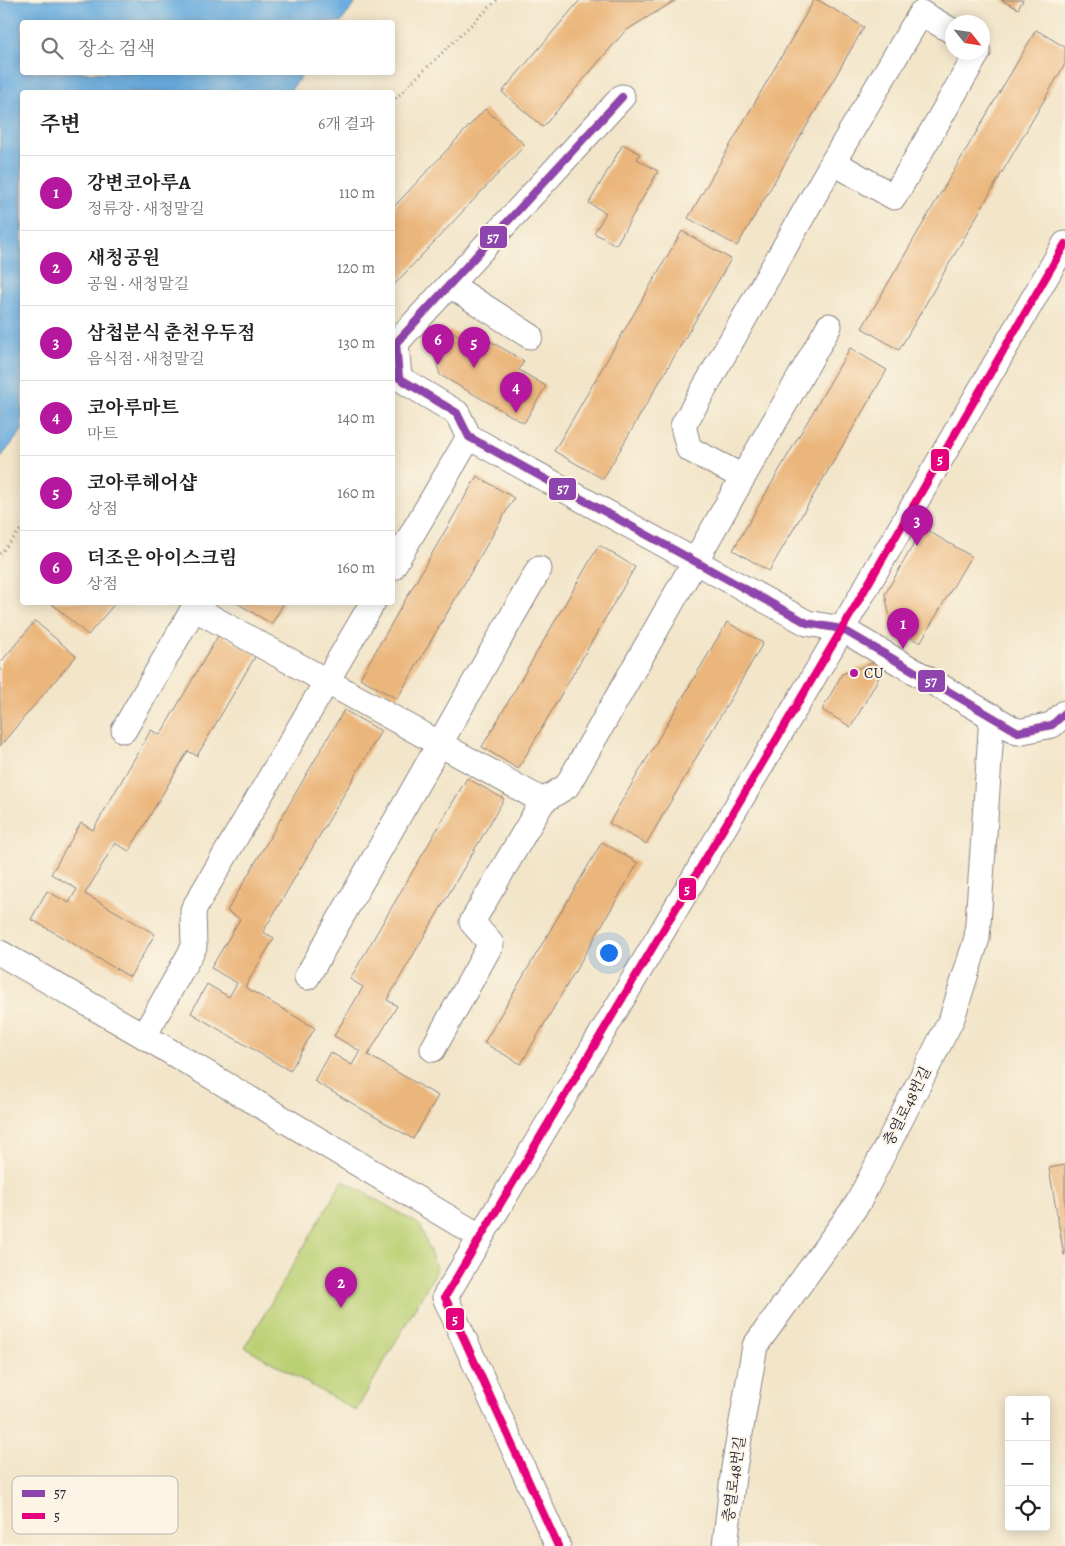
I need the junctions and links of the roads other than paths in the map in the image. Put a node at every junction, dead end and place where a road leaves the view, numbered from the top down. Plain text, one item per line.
1 (945, 27) edge
2 (973, 60) edge
3 (622, 97) dead end
4 (833, 162) junction
5 (1065, 244) edge
6 (450, 285) junction
7 (829, 326) dead end
8 (530, 336) dead end
9 (469, 437) junction
10 (743, 477) junction
11 (695, 561) junction
12 (395, 563) edge
13 (539, 569) dead end
14 (196, 605) edge
15 (371, 605) edge
16 (842, 629) junction
17 (327, 681) junction
18 (1065, 714) edge
19 (992, 716) junction
20 (124, 730) dead end
21 (440, 744) junction
22 (543, 801) junction
23 (0, 953) edge
24 (307, 977) dead end
25 (144, 1036) junction
26 (433, 1049) dead end
27 (481, 1237) junction
28 (558, 1546) edge
29 (725, 1546) edge

1 - 4 street
2 - 4 street
3 - 6 street
4 - 10 street
5 - 16 street
6 - 8 street
6 - 9 street
7 - 10 street
9 - 11 street
9 - 12 street
10 - 11 street
11 - 16 street
11 - 22 street
13 - 21 street
14 - 17 street
14 - 20 street
15 - 17 street
16 - 19 street
16 - 27 street
17 - 21 street
17 - 25 street
18 - 19 street
19 - 29 street, 충열로48번길
21 - 22 street
21 - 24 street
22 - 26 street
23 - 25 street
25 - 27 street
27 - 28 street

